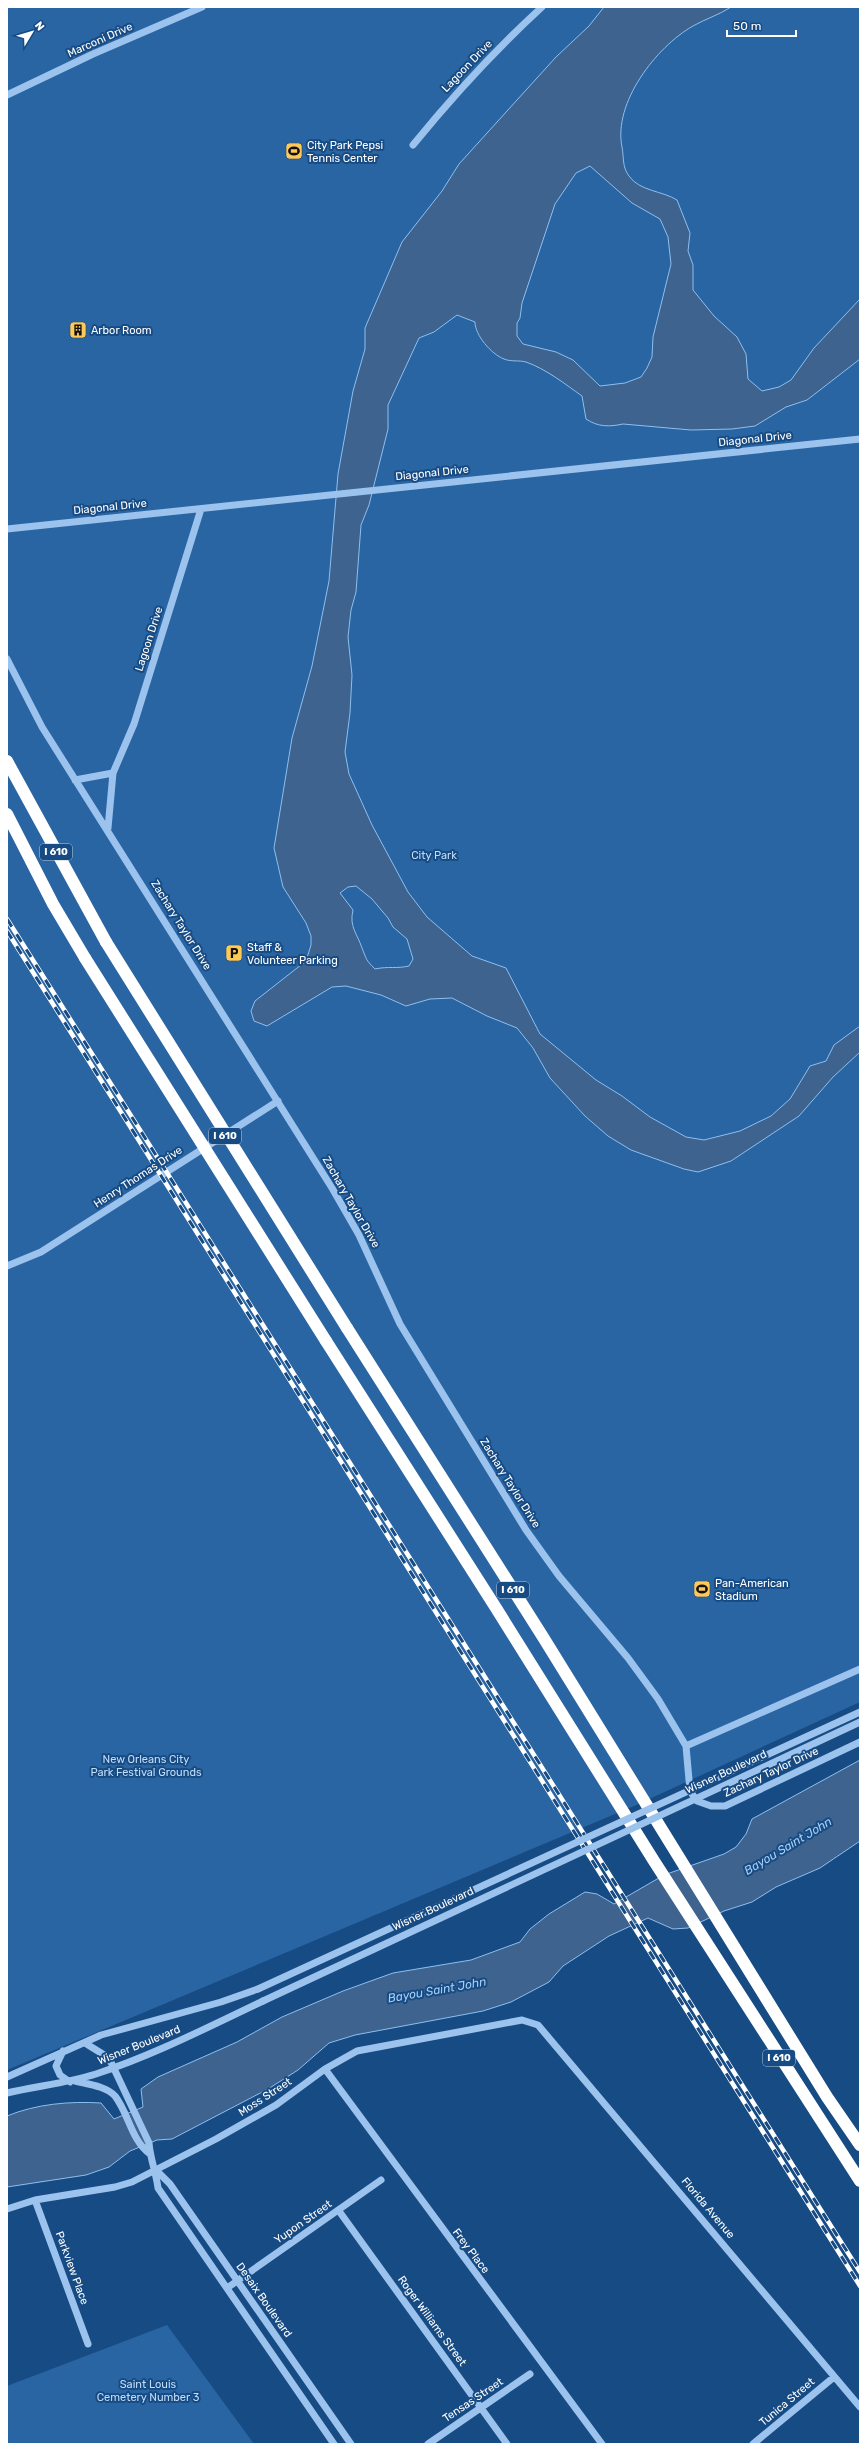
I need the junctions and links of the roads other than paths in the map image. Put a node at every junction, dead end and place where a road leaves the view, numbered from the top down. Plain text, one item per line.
1 (202, 7) edge
2 (542, 7) edge
3 (7, 95) edge
4 (413, 145) dead end
5 (860, 439) edge
6 (201, 509) junction
7 (7, 529) edge
8 (7, 659) edge
9 (7, 761) edge
10 (113, 773) junction
11 (75, 780) junction
12 (7, 814) edge
13 (108, 828) junction
14 (278, 1102) junction
15 (7, 1266) edge
16 (860, 1669) edge
17 (860, 1712) edge
18 (860, 1722) edge
19 (860, 1742) edge
20 (686, 1746) junction
21 (538, 2024) joint
22 (85, 2043) junction
23 (64, 2051) junction
24 (114, 2068) junction
25 (325, 2069) junction
26 (7, 2077) edge
27 (72, 2081) junction
28 (7, 2093) edge
29 (860, 2145) edge
30 (150, 2154) junction
31 (156, 2170) junction
32 (381, 2180) dead end
33 (860, 2181) edge
34 (35, 2200) junction
35 (7, 2209) edge
36 (339, 2211) junction
37 (238, 2281) junction
38 (226, 2288) junction
39 (88, 2344) dead end
40 (530, 2374) dead end
41 (834, 2377) junction
42 (860, 2407) edge
43 (481, 2408) junction
44 (334, 2444) edge
45 (351, 2444) edge
46 (428, 2444) edge
47 (507, 2444) edge
48 (602, 2444) edge
49 (753, 2444) edge

1 - 3 street, Marconi Drive
2 - 4 street, Lagoon Drive
5 - 6 street, Diagonal Drive
6 - 7 street, Diagonal Drive
6 - 10 street, Lagoon Drive
8 - 11 street, Zachary Taylor Drive
9 - 29 highway, I 610, bridge
10 - 11 street
10 - 13 street, Lagoon Drive
11 - 13 street, Zachary Taylor Drive
12 - 33 highway, I 610, bridge
13 - 14 street, Zachary Taylor Drive
14 - 15 street, Henry Thomas Drive
14 - 20 street, Zachary Taylor Drive
16 - 20 street
17 - 22 street, Wisner Boulevard, bridge
18 - 24 street, Wisner Boulevard, bridge
19 - 20 street, Zachary Taylor Drive
21 - 25 street, Moss Street
21 - 41 street, Florida Avenue
22 - 23 street, Wisner Boulevard
22 - 24 street, Desaix Boulevard
23 - 26 street, Wisner Boulevard
23 - 27 street
24 - 27 street, Wisner Boulevard
24 - 30 street, Desaix Boulevard
25 - 31 street, Moss Street
25 - 48 street, Frey Place
27 - 28 street, Wisner Boulevard
27 - 30 street
30 - 31 street, Desaix Boulevard
31 - 34 street, Moss Street
31 - 37 street, Desaix Boulevard
31 - 38 street, Desaix Boulevard
32 - 36 street, Yupon Street
34 - 35 street, Moss Street
34 - 39 street, Parkview Place
36 - 37 street, Yupon Street
36 - 43 street, Roger Williams Street
37 - 38 street, Yupon Street
37 - 45 street, Desaix Boulevard
38 - 44 street, Desaix Boulevard
40 - 43 street, Tensas Street
41 - 42 street, Florida Avenue
41 - 49 street, Tunica Street
43 - 46 street, Tensas Street
43 - 47 street, Roger Williams Street

